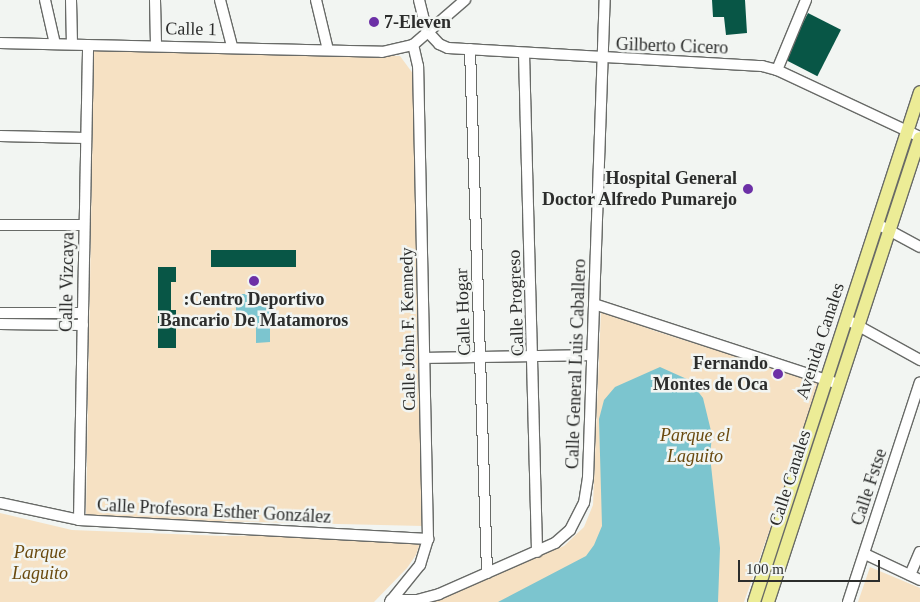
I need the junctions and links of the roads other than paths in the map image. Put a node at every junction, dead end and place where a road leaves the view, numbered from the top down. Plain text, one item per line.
1 (45, 0) edge
2 (71, 0) edge
3 (155, 0) edge
4 (220, 0) edge
5 (316, 0) edge
6 (419, 0) edge
7 (465, 0) edge
8 (604, 0) edge
9 (806, 0) edge
10 (427, 31) junction
11 (0, 43) edge
12 (55, 44) junction
13 (72, 44) junction
14 (88, 44) junction
15 (413, 44) junction
16 (156, 45) junction
17 (232, 46) junction
18 (470, 49) junction
19 (328, 50) junction
20 (524, 53) junction
21 (602, 59) junction
22 (777, 70) junction
23 (920, 92) edge
24 (908, 130) junction
25 (0, 136) edge
26 (920, 137) edge
27 (86, 138) junction
28 (0, 225) edge
29 (84, 225) junction
30 (878, 225) junction
31 (891, 231) junction
32 (920, 247) edge
33 (594, 304) junction
34 (0, 313) edge
35 (83, 313) junction
36 (846, 319) junction
37 (0, 324) edge
38 (82, 325) junction
39 (860, 327) junction
40 (592, 355) junction
41 (534, 356) junction
42 (482, 357) junction
43 (426, 358) junction
44 (920, 360) edge
45 (825, 379) junction
46 (920, 382) edge
47 (840, 385) junction
48 (0, 503) edge
49 (79, 520) junction
50 (428, 539) junction
51 (537, 552) junction
52 (920, 552) edge
53 (865, 554) junction
54 (486, 573) junction
55 (910, 575) junction
56 (920, 580) edge
57 (391, 601) edge
58 (754, 602) edge
59 (768, 602) edge
60 (848, 602) edge

1 - 12 street
2 - 13 street
3 - 16 street
4 - 17 street
5 - 19 street
6 - 10 street
7 - 10 street
8 - 21 street, Calle General Luis Caballero
9 - 22 street
10 - 15 street
10 - 18 street, Gilberto Cicero
11 - 12 street, Calle 1
12 - 13 street, Calle 1
13 - 14 street, Calle 1
14 - 16 street, Calle 1
14 - 27 street, Calle Vizcaya
15 - 19 street, Calle 1
15 - 43 street, Calle John F. Kennedy
16 - 17 street, Calle 1
17 - 19 street, Calle 1
18 - 20 street, Gilberto Cicero
18 - 42 street, Calle Hogar
20 - 21 street, Gilberto Cicero
20 - 41 street, Calle Progreso
21 - 22 street, Gilberto Cicero
21 - 33 street, Calle General Luis Caballero
22 - 24 street, Gilberto Cicero
23 - 24 main road, Avenida Canales
24 - 26 street, Gilberto Cicero
24 - 30 main road, Avenida Canales
25 - 27 street
26 - 31 main road, Calle Canales
27 - 29 street, Calle Vizcaya
28 - 29 street
29 - 35 street, Calle Vizcaya
30 - 31 street
30 - 36 main road, Avenida Canales
31 - 32 street
31 - 39 main road, Calle Canales
33 - 40 street, Calle General Luis Caballero
33 - 45 street
34 - 35 street
35 - 38 street, Calle Vizcaya
36 - 39 street
36 - 45 main road, Avenida Canales
37 - 38 street
38 - 49 street, Calle Vizcaya
39 - 44 street
39 - 47 main road, Calle Canales
40 - 41 street
40 - 51 street, Calle General Luis Caballero
41 - 42 street
41 - 51 street, Calle Progreso
42 - 43 street
42 - 54 street, Calle Hogar
43 - 50 street, Calle John F. Kennedy
45 - 47 street
45 - 58 main road, Avenida Canales
46 - 53 street, Calle Fstse
47 - 59 main road, Calle Canales
48 - 49 street, Calle Profesora Esther González
49 - 50 street, Calle Profesora Esther González
50 - 57 street, Calle John F. Kennedy
51 - 54 street, Calle General Luis Caballero
52 - 55 street
53 - 55 street
53 - 60 street, Calle Fstse
54 - 57 street, Calle General Luis Caballero
55 - 56 street

